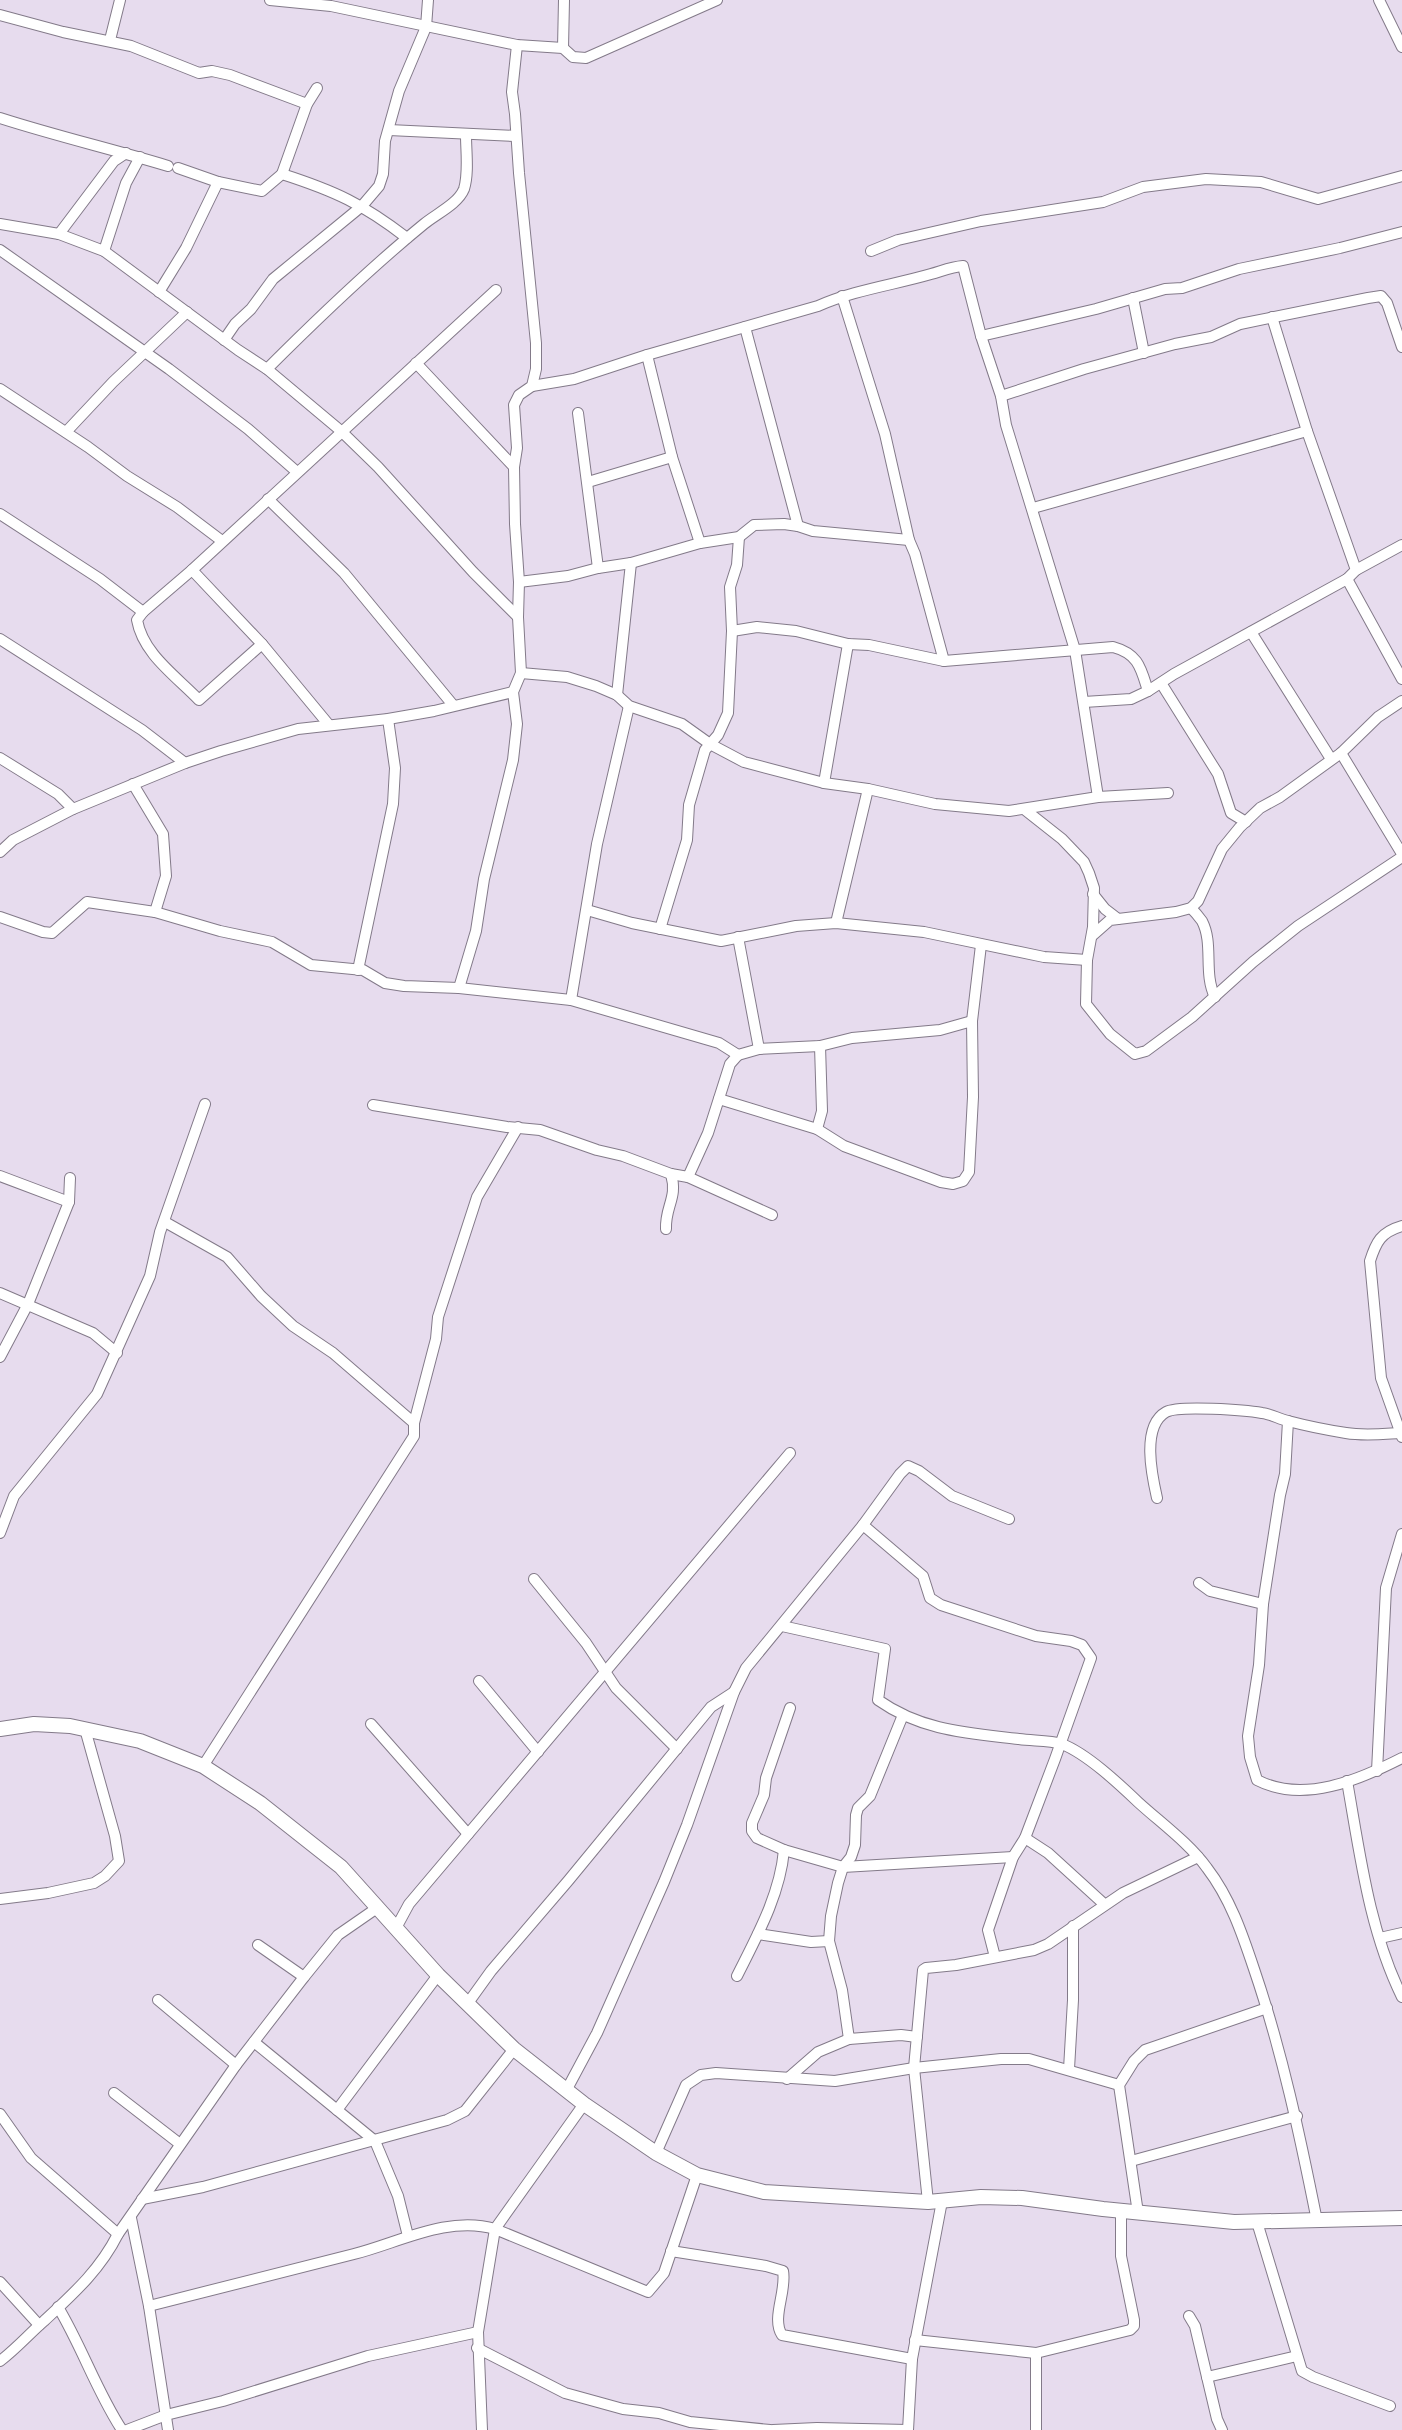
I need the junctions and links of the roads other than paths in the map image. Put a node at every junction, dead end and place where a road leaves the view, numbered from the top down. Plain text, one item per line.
1 (120, 0) edge
2 (270, 0) edge
3 (428, 0) edge
4 (564, 0) edge
5 (717, 0) edge
6 (1378, 0) edge
7 (305, 1) edge
8 (0, 15) edge
9 (426, 27) junction
10 (110, 40) junction
11 (517, 46) junction
12 (1402, 47) edge
13 (563, 48) junction
14 (317, 88) dead end
15 (307, 104) junction
16 (0, 118) edge
17 (389, 130) junction
18 (466, 135) junction
19 (516, 136) junction
20 (126, 153) junction
21 (140, 158) junction
22 (282, 174) junction
23 (1402, 176) edge
24 (218, 181) junction
25 (362, 206) junction
26 (0, 224) edge
27 (1402, 232) edge
28 (59, 234) junction
29 (407, 238) junction
30 (0, 250) edge
31 (104, 251) junction
32 (871, 251) dead end
33 (496, 290) dead end
34 (159, 292) junction
35 (842, 296) junction
36 (1133, 298) junction
37 (187, 312) junction
38 (1272, 317) junction
39 (745, 327) junction
40 (981, 336) junction
41 (223, 340) junction
42 (1402, 347) edge
43 (145, 352) junction
44 (1144, 353) junction
45 (647, 355) junction
46 (416, 363) junction
47 (267, 369) junction
48 (532, 386) junction
49 (0, 389) edge
50 (1001, 396) junction
51 (578, 413) dead end
52 (341, 431) junction
53 (1307, 431) junction
54 (66, 432) junction
55 (672, 457) junction
56 (514, 467) junction
57 (297, 472) junction
58 (588, 482) junction
59 (268, 499) junction
60 (1033, 508) junction
61 (0, 514) edge
62 (799, 526) junction
63 (739, 537) junction
64 (909, 540) junction
65 (222, 541) junction
66 (699, 543) junction
67 (1402, 545) edge
68 (631, 563) junction
69 (598, 568) junction
70 (192, 570) junction
71 (1356, 570) junction
72 (1347, 579) junction
73 (519, 582) junction
74 (143, 612) junction
75 (518, 617) junction
76 (732, 631) junction
77 (1251, 632) junction
78 (0, 639) edge
79 (848, 643) junction
80 (262, 644) junction
81 (1074, 650) junction
82 (944, 662) junction
83 (521, 673) junction
84 (1402, 678) edge
85 (1161, 683) junction
86 (1148, 691) junction
87 (513, 692) junction
88 (617, 695) junction
89 (1402, 701) edge
90 (1084, 702) junction
91 (453, 705) junction
92 (629, 706) junction
93 (388, 719) junction
94 (328, 725) junction
95 (710, 744) junction
96 (1336, 756) junction
97 (0, 758) edge
98 (185, 763) junction
99 (824, 783) junction
100 (133, 784) junction
101 (868, 789) junction
102 (1168, 793) dead end
103 (1098, 797) junction
104 (73, 809) junction
105 (1024, 809) junction
106 (1246, 822) junction
107 (0, 852) edge
108 (1402, 855) edge
109 (1093, 894) junction
110 (1191, 908) junction
111 (587, 910) junction
112 (156, 912) junction
113 (0, 917) edge
114 (1118, 919) junction
115 (836, 923) junction
116 (660, 929) junction
117 (1093, 935) junction
118 (738, 937) junction
119 (981, 945) junction
120 (1087, 960) junction
121 (358, 970) junction
122 (459, 988) junction
123 (1215, 997) junction
124 (571, 1000) junction
125 (972, 1021) junction
126 (820, 1046) junction
127 (759, 1049) junction
128 (738, 1055) junction
129 (719, 1099) junction
130 (205, 1104) dead end
131 (373, 1105) dead end
132 (518, 1127) junction
133 (817, 1129) junction
134 (671, 1174) junction
135 (0, 1176) edge
136 (688, 1177) junction
137 (70, 1178) dead end
138 (69, 1202) junction
139 (772, 1215) dead end
140 (165, 1222) junction
141 (1402, 1226) edge
142 (666, 1229) dead end
143 (0, 1293) edge
144 (28, 1304) junction
145 (117, 1353) junction
146 (0, 1357) edge
147 (1288, 1421) junction
148 (414, 1423) junction
149 (1401, 1435) edge
150 (790, 1453) dead end
151 (1157, 1498) dead end
152 (1009, 1519) dead end
153 (863, 1525) junction
154 (0, 1533) edge
155 (1402, 1534) edge
156 (534, 1579) dead end
157 (1199, 1583) dead end
158 (1263, 1604) junction
159 (782, 1626) junction
160 (604, 1672) junction
161 (479, 1681) dead end
162 (734, 1692) junction
163 (790, 1707) dead end
164 (903, 1715) junction
165 (371, 1724) dead end
166 (85, 1729) junction
167 (0, 1730) edge
168 (1060, 1744) junction
169 (677, 1749) junction
170 (538, 1752) junction
171 (1402, 1758) edge
172 (203, 1766) junction
173 (1377, 1771) junction
174 (1347, 1780) junction
175 (468, 1834) junction
176 (1025, 1838) junction
177 (784, 1850) junction
178 (1013, 1857) junction
179 (1198, 1857) junction
180 (843, 1867) junction
181 (0, 1899) edge
182 (1104, 1904) junction
183 (377, 1908) junction
184 (1073, 1926) junction
185 (396, 1928) junction
186 (1402, 1933) edge
187 (758, 1934) junction
188 (1380, 1938) junction
189 (829, 1941) junction
190 (258, 1945) dead end
191 (995, 1957) junction
192 (438, 1975) junction
193 (737, 1976) dead end
194 (304, 1977) junction
195 (1402, 1997) edge
196 (158, 2000) dead end
197 (468, 2003) junction
198 (1267, 2008) junction
199 (917, 2037) junction
200 (849, 2039) junction
201 (254, 2042) junction
202 (514, 2049) junction
203 (236, 2065) junction
204 (914, 2068) junction
205 (1069, 2069) junction
206 (787, 2079) junction
207 (1119, 2085) junction
208 (566, 2091) junction
209 (114, 2093) dead end
210 (584, 2104) junction
211 (337, 2110) junction
212 (0, 2114) edge
213 (1297, 2116) junction
214 (375, 2141) junction
215 (180, 2144) junction
216 (656, 2153) junction
217 (1131, 2161) junction
218 (697, 2175) junction
219 (142, 2199) junction
220 (935, 2202) junction
221 (1121, 2211) junction
222 (1138, 2213) junction
223 (131, 2218) junction
224 (1402, 2218) edge
225 (1317, 2221) junction
226 (1257, 2222) junction
227 (495, 2229) junction
228 (118, 2234) junction
229 (408, 2236) junction
230 (671, 2250) junction
231 (0, 2282) edge
232 (149, 2306) junction
233 (58, 2307) junction
234 (1189, 2316) dead end
235 (39, 2325) junction
236 (478, 2332) junction
237 (915, 2340) junction
238 (477, 2347) junction
239 (1036, 2353) junction
240 (1297, 2357) junction
241 (912, 2359) junction
242 (0, 2361) edge
243 (1207, 2377) junction
244 (1390, 2406) dead end
245 (166, 2415) junction
246 (689, 2426) edge
247 (122, 2430) edge
248 (127, 2430) edge
249 (168, 2430) edge
250 (482, 2430) edge
251 (772, 2430) edge
252 (908, 2430) edge
253 (1036, 2430) edge
254 (1222, 2430) edge

1 - 10 street
2 - 7 street
3 - 9 street
4 - 13 street
5 - 13 street
6 - 12 street
7 - 9 street
8 - 10 street
9 - 11 street
9 - 17 street
10 - 15 street
11 - 13 street
11 - 19 street
14 - 15 street
15 - 22 street
16 - 20 street
17 - 18 street
17 - 25 street
18 - 19 street
18 - 29 street
19 - 48 street
20 - 21 street
20 - 28 street
21 - 24 street
21 - 31 street
22 - 24 street
22 - 25 street
23 - 32 street
24 - 34 street
25 - 29 street
25 - 41 street
26 - 28 street
27 - 36 street
28 - 31 street
29 - 47 street
30 - 43 street
31 - 34 street
33 - 46 street
34 - 37 street
35 - 39 street
35 - 40 street
35 - 64 street
36 - 40 street
36 - 44 street
37 - 41 street
37 - 43 street
38 - 42 street
38 - 44 street
38 - 53 street
39 - 45 street
39 - 62 street
40 - 50 street
41 - 47 street
43 - 54 street
43 - 57 street
44 - 50 street
45 - 48 street
45 - 55 street
46 - 52 street
46 - 56 street
47 - 52 street
48 - 56 street
49 - 54 street
50 - 60 street
51 - 58 street
52 - 57 street
52 - 75 street
53 - 60 street
53 - 71 street
54 - 65 street
55 - 58 street
55 - 66 street
56 - 73 street
57 - 59 street
58 - 69 street
59 - 65 street
59 - 91 street
60 - 81 street
61 - 74 street
62 - 63 street
62 - 64 street
63 - 66 street
63 - 76 street
64 - 82 street
65 - 70 street
66 - 68 street
67 - 71 street
68 - 69 street
68 - 88 street
69 - 73 street
70 - 74 street
70 - 80 street
71 - 72 street
72 - 77 street
72 - 84 street
73 - 75 street
74 - 80 street
75 - 83 street
76 - 79 street
76 - 95 street
77 - 85 street
77 - 96 street
78 - 98 street
79 - 82 street
79 - 99 street
80 - 94 street
81 - 82 street
81 - 86 street
81 - 90 street
83 - 87 street
83 - 88 street
85 - 86 street
85 - 106 street
86 - 90 street
87 - 91 street
87 - 122 street
88 - 92 street
89 - 96 street
90 - 103 street
91 - 93 street
92 - 95 street
92 - 111 street
93 - 94 street
93 - 121 street
94 - 98 street
95 - 99 street
95 - 116 street
96 - 106 street
96 - 108 street
97 - 104 street
98 - 100 street
99 - 101 street
100 - 104 street
100 - 112 street
101 - 105 street
101 - 115 street
102 - 103 street
103 - 105 street
104 - 107 street
105 - 109 street
106 - 110 street
108 - 123 street
109 - 114 street
109 - 117 street
110 - 114 street
110 - 123 street
111 - 116 street
111 - 124 street
112 - 113 street
112 - 121 street
114 - 117 street
115 - 118 street
115 - 119 street
116 - 118 street
117 - 120 street
118 - 127 street
119 - 120 street
119 - 125 street
120 - 123 street
121 - 122 street
122 - 124 street
124 - 128 street
125 - 126 street
125 - 133 street
126 - 127 street
126 - 133 street
127 - 128 street
128 - 129 street
129 - 133 street
129 - 136 street
130 - 140 street
131 - 132 street
132 - 134 street
132 - 148 street
134 - 136 street
134 - 142 street
135 - 138 street
136 - 139 street
137 - 138 street
138 - 144 street
140 - 145 street
140 - 148 street
141 - 149 street
143 - 144 street
144 - 145 street
144 - 146 street
145 - 154 street
147 - 149 street
147 - 151 street
147 - 158 street
148 - 172 street
150 - 160 street
152 - 153 street
153 - 159 street
153 - 168 street
155 - 173 street
156 - 160 street
157 - 158 street
158 - 174 street
159 - 162 street
159 - 164 street
160 - 169 street
160 - 170 street
161 - 170 street
162 - 169 street
162 - 208 street
163 - 177 street
164 - 168 street
164 - 180 street
165 - 175 street
166 - 167 street
166 - 172 street
166 - 181 street
168 - 176 street
168 - 179 street
169 - 197 street
170 - 175 street
171 - 173 street
172 - 183 street
173 - 174 street
174 - 188 street
175 - 185 street
176 - 178 street
176 - 182 street
177 - 180 street
177 - 187 street
178 - 180 street
178 - 191 street
179 - 182 street
179 - 198 street
180 - 189 street
182 - 184 street
183 - 185 street
183 - 194 street
184 - 191 street
184 - 205 street
185 - 192 street
186 - 188 street
187 - 189 street
187 - 193 street
188 - 195 street
189 - 200 street
190 - 194 street
191 - 199 street
192 - 197 street
192 - 211 street
194 - 201 street
196 - 203 street
197 - 202 street
198 - 207 street
198 - 213 street
199 - 200 street
199 - 204 street
200 - 206 street
201 - 203 street
201 - 211 street
202 - 208 street
202 - 214 street
203 - 215 street
204 - 205 street
204 - 206 street
204 - 220 street
205 - 207 street
206 - 216 street
207 - 217 street
208 - 210 street
209 - 215 street
210 - 216 street
210 - 227 street
211 - 214 street
212 - 228 street
213 - 217 street
213 - 225 street
214 - 219 street
214 - 229 street
215 - 219 street
216 - 218 street
217 - 222 street
218 - 220 street
218 - 230 street
219 - 223 street
220 - 221 street
220 - 237 street
221 - 222 street
221 - 239 street
222 - 226 street
223 - 228 street
223 - 232 street
224 - 225 street
225 - 226 street
226 - 240 street
227 - 229 street
227 - 230 street
227 - 236 street
228 - 233 street
229 - 232 street
230 - 241 street
231 - 235 street
232 - 245 street
233 - 235 street
233 - 247 street
234 - 243 street
235 - 242 street
236 - 238 street
236 - 245 street
237 - 239 street
237 - 241 street
238 - 246 street
238 - 250 street
239 - 253 street
240 - 243 street
240 - 244 street
241 - 252 street
243 - 254 street
245 - 248 street
245 - 249 street
246 - 251 street
251 - 252 street

